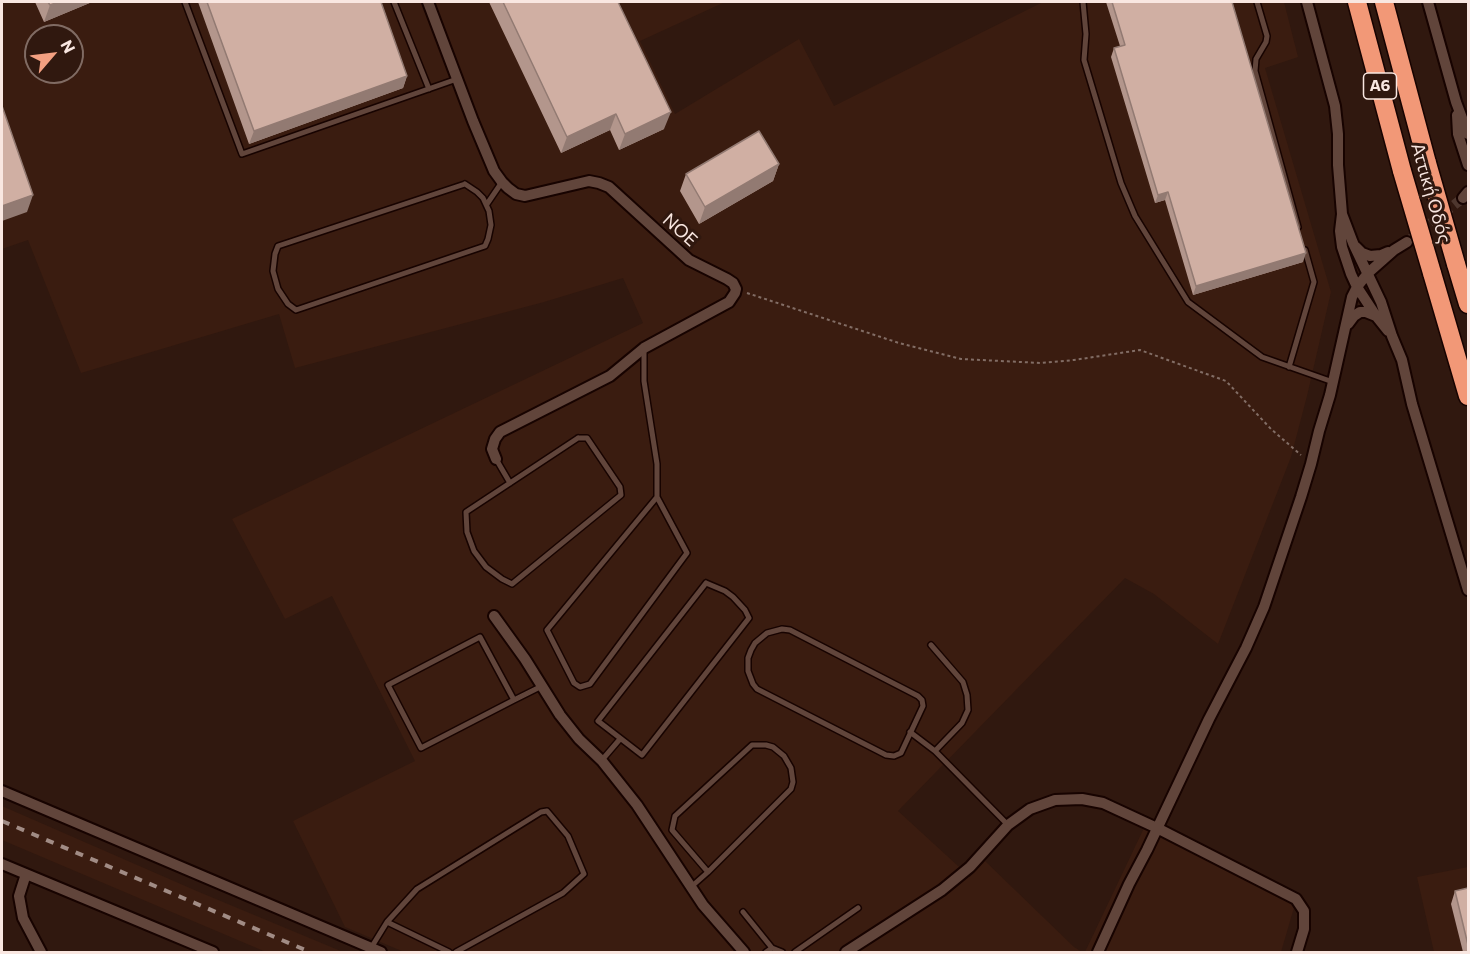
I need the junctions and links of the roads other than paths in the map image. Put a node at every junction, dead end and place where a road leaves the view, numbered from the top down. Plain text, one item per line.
1 (185, 2) edge
2 (394, 2) edge
3 (428, 2) edge
4 (1083, 2) edge
5 (1257, 2) edge
6 (1306, 2) edge
7 (1357, 2) edge
8 (1384, 2) edge
9 (1428, 2) edge
10 (457, 79) junction
11 (429, 89) junction
12 (1456, 102) junction
13 (1468, 134) edge
14 (1468, 165) edge
15 (502, 182) junction
16 (487, 204) junction
17 (1342, 214) junction
18 (1301, 238) edge
19 (1407, 242) tunnel mouth
20 (1353, 243) junction
21 (1305, 249) edge
22 (1394, 250) junction
23 (1368, 273) junction
24 (1357, 287) junction
25 (1468, 304) edge
26 (1376, 316) junction
27 (1345, 330) junction
28 (1392, 336) junction
29 (644, 348) junction
30 (1289, 367) junction
31 (1333, 382) junction
32 (1468, 396) edge
33 (496, 459) joint
34 (510, 483) junction
35 (657, 497) junction
36 (1468, 590) edge
37 (494, 616) dead end
38 (931, 645) dead end
39 (542, 686) junction
40 (514, 700) junction
41 (910, 732) junction
42 (620, 739) junction
43 (935, 751) junction
44 (602, 761) junction
45 (2, 791) edge
46 (1008, 825) junction
47 (1157, 828) junction
48 (2, 864) edge
49 (708, 872) junction
50 (26, 874) junction
51 (691, 888) junction
52 (858, 909) dead end
53 (742, 912) dead end
54 (387, 922) junction
55 (772, 948) junction
56 (376, 950) edge
57 (41, 952) edge
58 (213, 952) edge
59 (449, 952) edge
60 (456, 952) edge
61 (744, 952) edge
62 (766, 952) edge
63 (782, 952) edge
64 (795, 952) edge
65 (846, 952) edge
66 (1098, 952) edge
67 (1297, 952) edge

1 - 11 lane
2 - 11 lane
3 - 10 street
4 - 30 lane
5 - 18 lane
6 - 17 street
7 - 32 highway, Αττική Οδός / Α6, bridge
8 - 25 highway, Αττική Οδός / Α6, bridge
9 - 12 street
10 - 11 lane
10 - 15 street
12 - 13 street
12 - 14 street
15 - 16 lane
15 - 29 street, NOE
16 - 16 lane
17 - 20 street
17 - 24 street
19 - 22 street
20 - 22 street
20 - 23 street
21 - 30 lane
22 - 23 street
23 - 24 street
23 - 28 street
24 - 26 street
24 - 27 street
26 - 27 street
26 - 28 street
27 - 31 street
28 - 36 street
29 - 33 street
29 - 35 lane
30 - 31 lane
31 - 47 street
33 - 34 lane
34 - 34 lane
35 - 35 lane
37 - 39 street
38 - 43 lane
39 - 40 lane
39 - 44 street
40 - 40 lane
41 - 41 lane
41 - 43 lane
42 - 42 lane
42 - 44 lane
43 - 46 lane
44 - 51 street
45 - 56 street
46 - 47 street
46 - 65 street
47 - 66 street
47 - 67 street
48 - 50 street
49 - 49 lane
49 - 51 lane
50 - 57 street
50 - 58 street
51 - 61 street
52 - 64 lane
53 - 55 lane
54 - 56 lane
54 - 59 lane
54 - 60 lane
55 - 62 lane
55 - 63 lane

